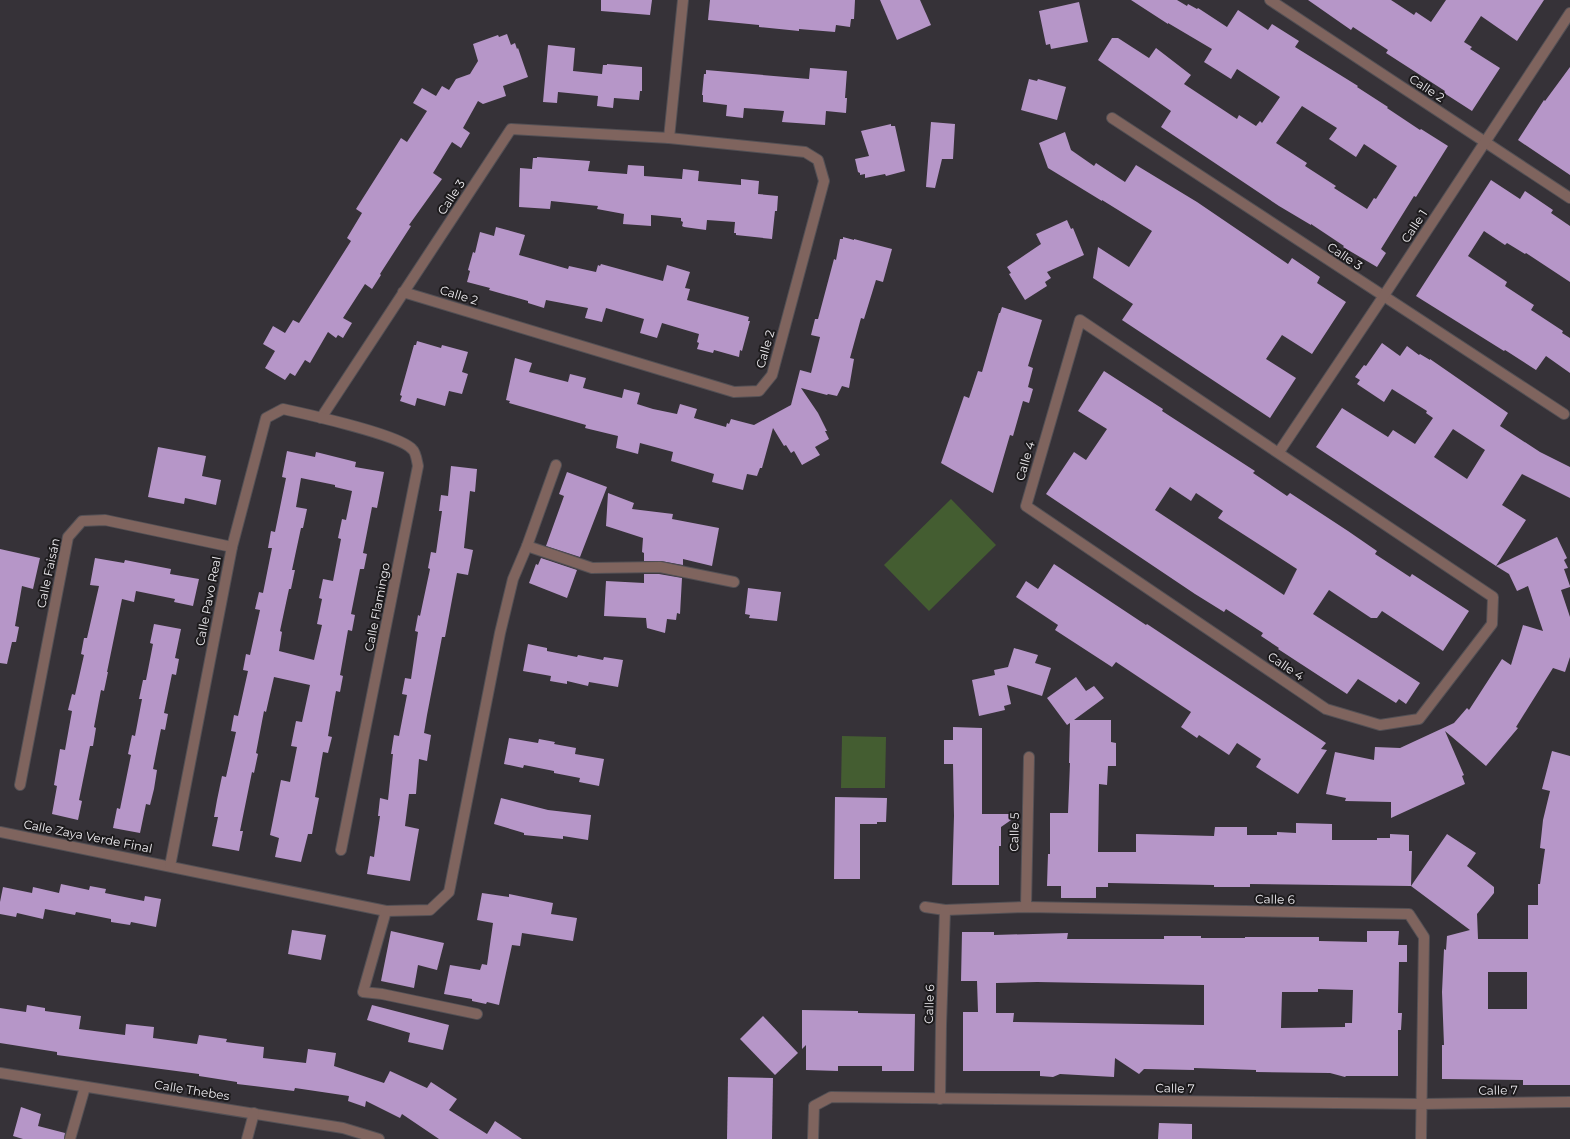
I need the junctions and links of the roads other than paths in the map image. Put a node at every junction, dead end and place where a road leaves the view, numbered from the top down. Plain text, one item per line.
1 (683, 0) edge
2 (1270, 0) edge
3 (1570, 13) edge
4 (1112, 118) dead end
5 (673, 139) junction
6 (1485, 142) junction
7 (1570, 198) edge
8 (403, 292) junction
9 (1383, 297) junction
10 (1564, 414) dead end
11 (321, 418) junction
12 (338, 423) joint
13 (1279, 452) junction
14 (556, 465) dead end
15 (527, 546) junction
16 (232, 547) junction
17 (734, 582) dead end
18 (1029, 757) dead end
19 (20, 785) dead end
20 (0, 832) edge
21 (341, 850) dead end
22 (170, 866) junction
23 (925, 907) dead end
24 (1026, 907) junction
25 (945, 910) junction
26 (386, 911) junction
27 (477, 1014) dead end
28 (0, 1073) edge
29 (85, 1087) junction
30 (940, 1099) junction
31 (1570, 1102) edge
32 (1422, 1104) junction
33 (254, 1113) junction
34 (70, 1139) edge
35 (247, 1139) edge
36 (379, 1139) edge
37 (813, 1139) edge
38 (1421, 1139) edge

1 - 5 street
2 - 6 street, Calle 2
3 - 6 street, Calle 1
4 - 9 street, Calle 3
5 - 8 street, Calle 3
5 - 8 street, Calle 2
6 - 7 street, Calle 2
6 - 9 street, Calle 1
8 - 11 street, Calle 3
9 - 10 street, Calle 3
9 - 13 street, Calle 1
11 - 12 street, Calle Pavo Real
11 - 16 street, Calle Pavo Real
12 - 21 street, Calle Flamingo
13 - 13 street, Calle 4
14 - 15 street, Calle Zaya Verde Final
15 - 17 street
15 - 26 street, Calle Zaya Verde Final
16 - 19 street, Calle Faisán
16 - 22 street, Calle Pavo Real
18 - 24 street, Calle 5
20 - 22 street, Calle Zaya Verde Final
22 - 26 street, Calle Zaya Verde Final
23 - 25 street, Calle 6
24 - 25 street, Calle 6
24 - 32 street, Calle 6
25 - 30 street, Calle 6
26 - 27 street
28 - 29 street, Calle Thebes
29 - 33 street, Calle Thebes
29 - 34 street
30 - 32 street, Calle 7
30 - 37 street, Calle 7
31 - 32 street, Calle 7
32 - 38 street
33 - 35 street
33 - 36 street, Calle Thebes

